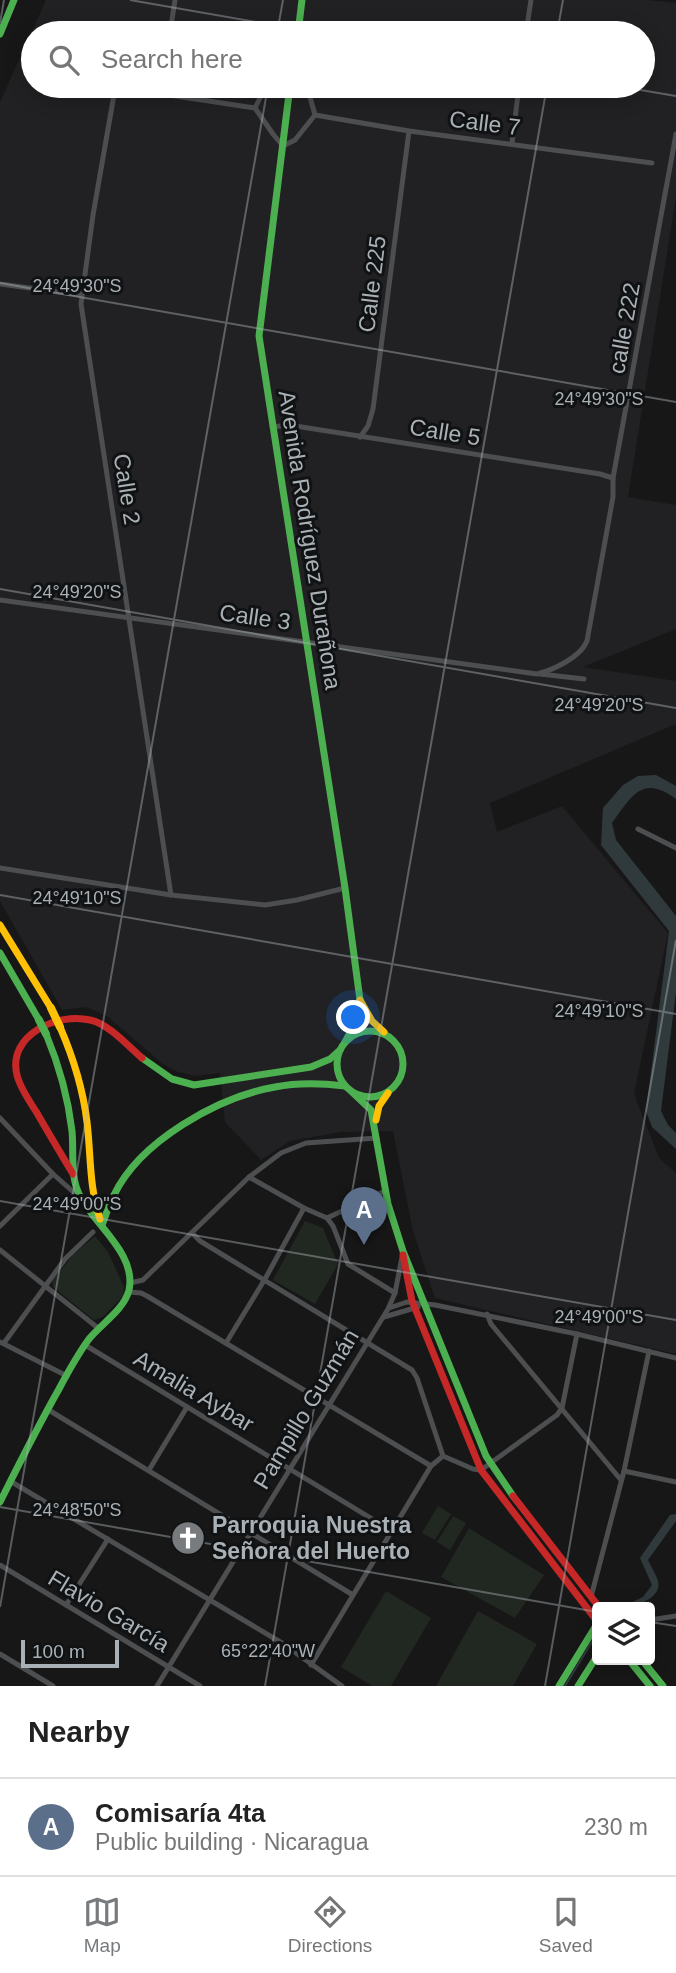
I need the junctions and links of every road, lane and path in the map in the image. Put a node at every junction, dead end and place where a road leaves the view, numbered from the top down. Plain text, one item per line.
1 (14, 0) edge
2 (175, 0) edge
3 (302, 0) edge
4 (531, 0) edge
5 (172, 21) edge
6 (299, 21) edge
7 (528, 21) edge
8 (0, 34) edge
9 (113, 98) edge
10 (191, 98) edge
11 (260, 98) edge
12 (289, 98) edge
13 (310, 98) edge
14 (518, 98) edge
15 (255, 107) junction
16 (315, 116) junction
17 (408, 131) junction
18 (676, 134) edge
19 (512, 143) junction
20 (283, 146) junction
21 (652, 163) dead end
22 (0, 284) edge
23 (81, 295) junction
24 (272, 427) junction
25 (359, 437) junction
26 (613, 478) junction
27 (0, 600) edge
28 (128, 618) junction
29 (307, 642) junction
30 (537, 674) junction
31 (584, 679) dead end
32 (638, 830) dead end
33 (676, 848) edge
34 (0, 869) edge
35 (345, 888) junction
36 (170, 895) junction
37 (0, 925) edge
38 (0, 953) edge
39 (360, 1000) junction
40 (389, 1037) junction
41 (342, 1046) junction
42 (349, 1089) junction
43 (389, 1091) junction
44 (0, 1118) edge
45 (375, 1124) junction
46 (377, 1138) junction
47 (53, 1174) junction
48 (74, 1175) junction
49 (249, 1177) junction
50 (385, 1191) junction
51 (81, 1199) junction
52 (304, 1208) junction
53 (327, 1219) junction
54 (102, 1225) junction
55 (0, 1226) edge
56 (93, 1232) dead end
57 (192, 1233) junction
58 (0, 1250) edge
59 (403, 1251) junction
60 (265, 1279) junction
61 (45, 1286) junction
62 (129, 1287) junction
63 (395, 1293) junction
64 (417, 1305) junction
65 (388, 1309) junction
66 (487, 1314) junction
67 (382, 1318) junction
68 (98, 1328) junction
69 (577, 1334) junction
70 (367, 1341) junction
71 (2, 1343) edge
72 (226, 1343) junction
73 (85, 1345) junction
74 (649, 1351) junction
75 (676, 1358) edge
76 (66, 1376) junction
77 (329, 1405) junction
78 (187, 1407) junction
79 (562, 1408) junction
80 (47, 1409) junction
81 (443, 1456) junction
82 (491, 1464) junction
83 (431, 1466) junction
84 (290, 1469) junction
85 (481, 1470) junction
86 (149, 1471) junction
87 (624, 1471) junction
88 (621, 1480) junction
89 (10, 1481) junction
90 (676, 1482) edge
91 (1, 1496) edge
92 (392, 1531) junction
93 (251, 1533) junction
94 (108, 1539) junction
95 (0, 1565) edge
96 (354, 1595) junction
97 (591, 1597) junction
98 (210, 1600) junction
99 (595, 1602) edge
100 (66, 1605) junction
101 (592, 1615) edge
102 (676, 1616) edge
103 (655, 1619) edge
104 (592, 1630) edge
105 (0, 1654) edge
106 (592, 1664) edge
107 (311, 1665) junction
108 (633, 1665) edge
109 (646, 1665) edge
110 (169, 1667) junction
111 (53, 1686) edge
112 (158, 1686) edge
113 (200, 1686) edge
114 (342, 1686) edge
115 (559, 1686) edge
116 (578, 1686) edge
117 (650, 1686) edge
118 (663, 1686) edge

1 - 8 main road
2 - 5 street
3 - 6 main road
4 - 7 street
9 - 23 street, Calle 2
10 - 15 street
11 - 15 street
12 - 20 main road, Avenida Rodríguez Durañona
13 - 16 street
14 - 19 street
15 - 20 street
16 - 17 street, Calle 7
16 - 20 street
17 - 19 street, Calle 7
17 - 25 street, Calle 225
18 - 26 street, calle 222
19 - 21 street, Calle 7
20 - 24 main road, Avenida Rodríguez Durañona
22 - 23 street
23 - 28 street, Calle 2
24 - 25 street, Calle 5
24 - 29 main road, Avenida Rodríguez Durañona
25 - 26 street, Calle 5
26 - 30 street, calle 222
27 - 28 street, Calle 3
28 - 29 street, Calle 3
28 - 36 street, Calle 2
29 - 30 street, Calle 3
29 - 35 main road, Avenida Rodríguez Durañona
30 - 31 street, Calle 3
32 - 33 street
34 - 36 street
35 - 36 street
35 - 39 main road, Avenida Rodríguez Durañona
37 - 54 main road, bridge
38 - 48 main road, bridge
39 - 40 main road
39 - 41 main road
40 - 41 main road
40 - 43 main road
41 - 42 main road
41 - 48 main road
42 - 43 main road
42 - 45 main road
42 - 54 main road
43 - 45 main road
44 - 47 street
45 - 46 main road
46 - 49 street
46 - 50 main road
47 - 51 street
47 - 55 street
48 - 51 main road
49 - 52 street
49 - 57 street
50 - 53 street
50 - 59 main road
51 - 54 main road
52 - 53 street
52 - 60 street
53 - 63 street
54 - 62 main road
56 - 61 street
57 - 60 street
57 - 62 street
58 - 61 street
59 - 63 street, Pampillo Guzmán
59 - 64 main road
60 - 70 street
60 - 72 street
61 - 68 street
61 - 71 street
62 - 68 main road
62 - 72 street
63 - 65 street, Pampillo Guzmán
64 - 65 street
64 - 66 street
64 - 67 street
64 - 82 main road
64 - 85 main road
65 - 67 street, Pampillo Guzmán
66 - 69 street
66 - 79 street
67 - 70 street, Pampillo Guzmán
68 - 73 main road
69 - 74 street
69 - 79 street
70 - 77 street, Pampillo Guzmán
70 - 81 street
71 - 76 street
72 - 77 street
73 - 76 main road
73 - 78 street, Amalia Aybar
74 - 75 street
74 - 87 street
76 - 80 main road
77 - 83 street
77 - 84 street, Pampillo Guzmán
78 - 84 street, Amalia Aybar
78 - 86 street
79 - 82 street
79 - 88 street
80 - 86 street
80 - 89 main road
81 - 83 street
81 - 85 street
82 - 85 street
82 - 97 main road
83 - 92 street
84 - 92 street, Amalia Aybar
84 - 93 street, Pampillo Guzmán
85 - 101 main road
86 - 93 street
87 - 88 street
87 - 90 street
88 - 97 street
89 - 91 main road
89 - 94 street
92 - 96 street
93 - 96 street
93 - 98 street, Pampillo Guzmán
94 - 98 street
94 - 100 street
95 - 100 street, Flavio García
96 - 107 street
97 - 99 main road
98 - 107 street
98 - 110 street, Pampillo Guzmán
100 - 110 street, Flavio García
102 - 103 street
104 - 115 main road
105 - 111 street
106 - 116 main road
107 - 114 street
108 - 117 main road
109 - 118 main road
110 - 112 street, Pampillo Guzmán
110 - 113 street, Flavio García

